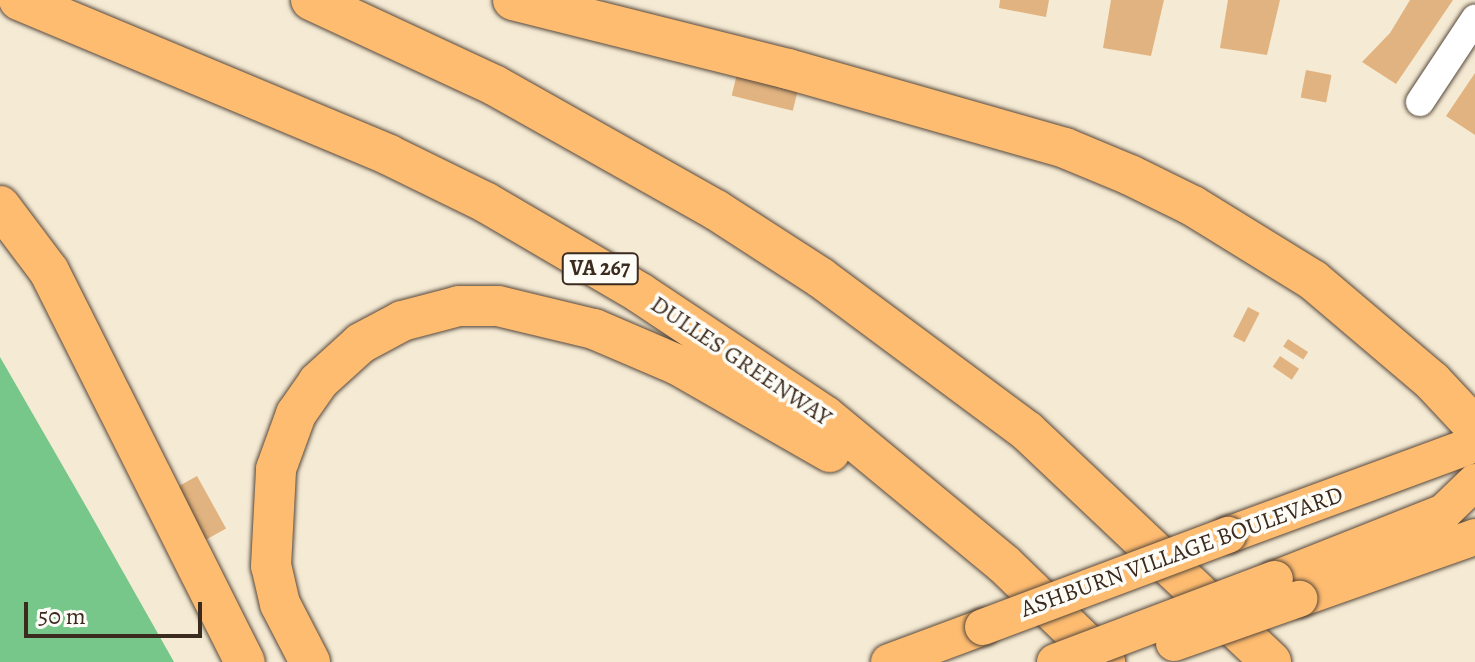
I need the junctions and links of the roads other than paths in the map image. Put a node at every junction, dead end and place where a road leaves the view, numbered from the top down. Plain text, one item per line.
1 (19, 0) edge
2 (311, 0) edge
3 (513, 0) edge
4 (1475, 19) edge
5 (1420, 102) dead end
6 (0, 206) edge
7 (1475, 427) edge
8 (1475, 444) edge
9 (1475, 482) edge
10 (1475, 537) edge
11 (1004, 564) junction
12 (1287, 589) junction
13 (245, 662) edge
14 (310, 662) edge
15 (889, 662) edge
16 (1055, 662) edge
17 (1105, 662) edge
18 (1119, 662) edge
19 (1271, 662) edge

1 - 11 highway, DULLES GREENWAY / VA 267
2 - 19 highway
3 - 7 highway
4 - 5 street
6 - 13 highway
8 - 15 main road, ASHBURN VILLAGE BOULEVARD, bridge
9 - 12 main road
10 - 12 main road
11 - 14 highway
11 - 17 highway, DULLES GREENWAY / VA 267
12 - 16 main road, bridge
12 - 18 main road, bridge

